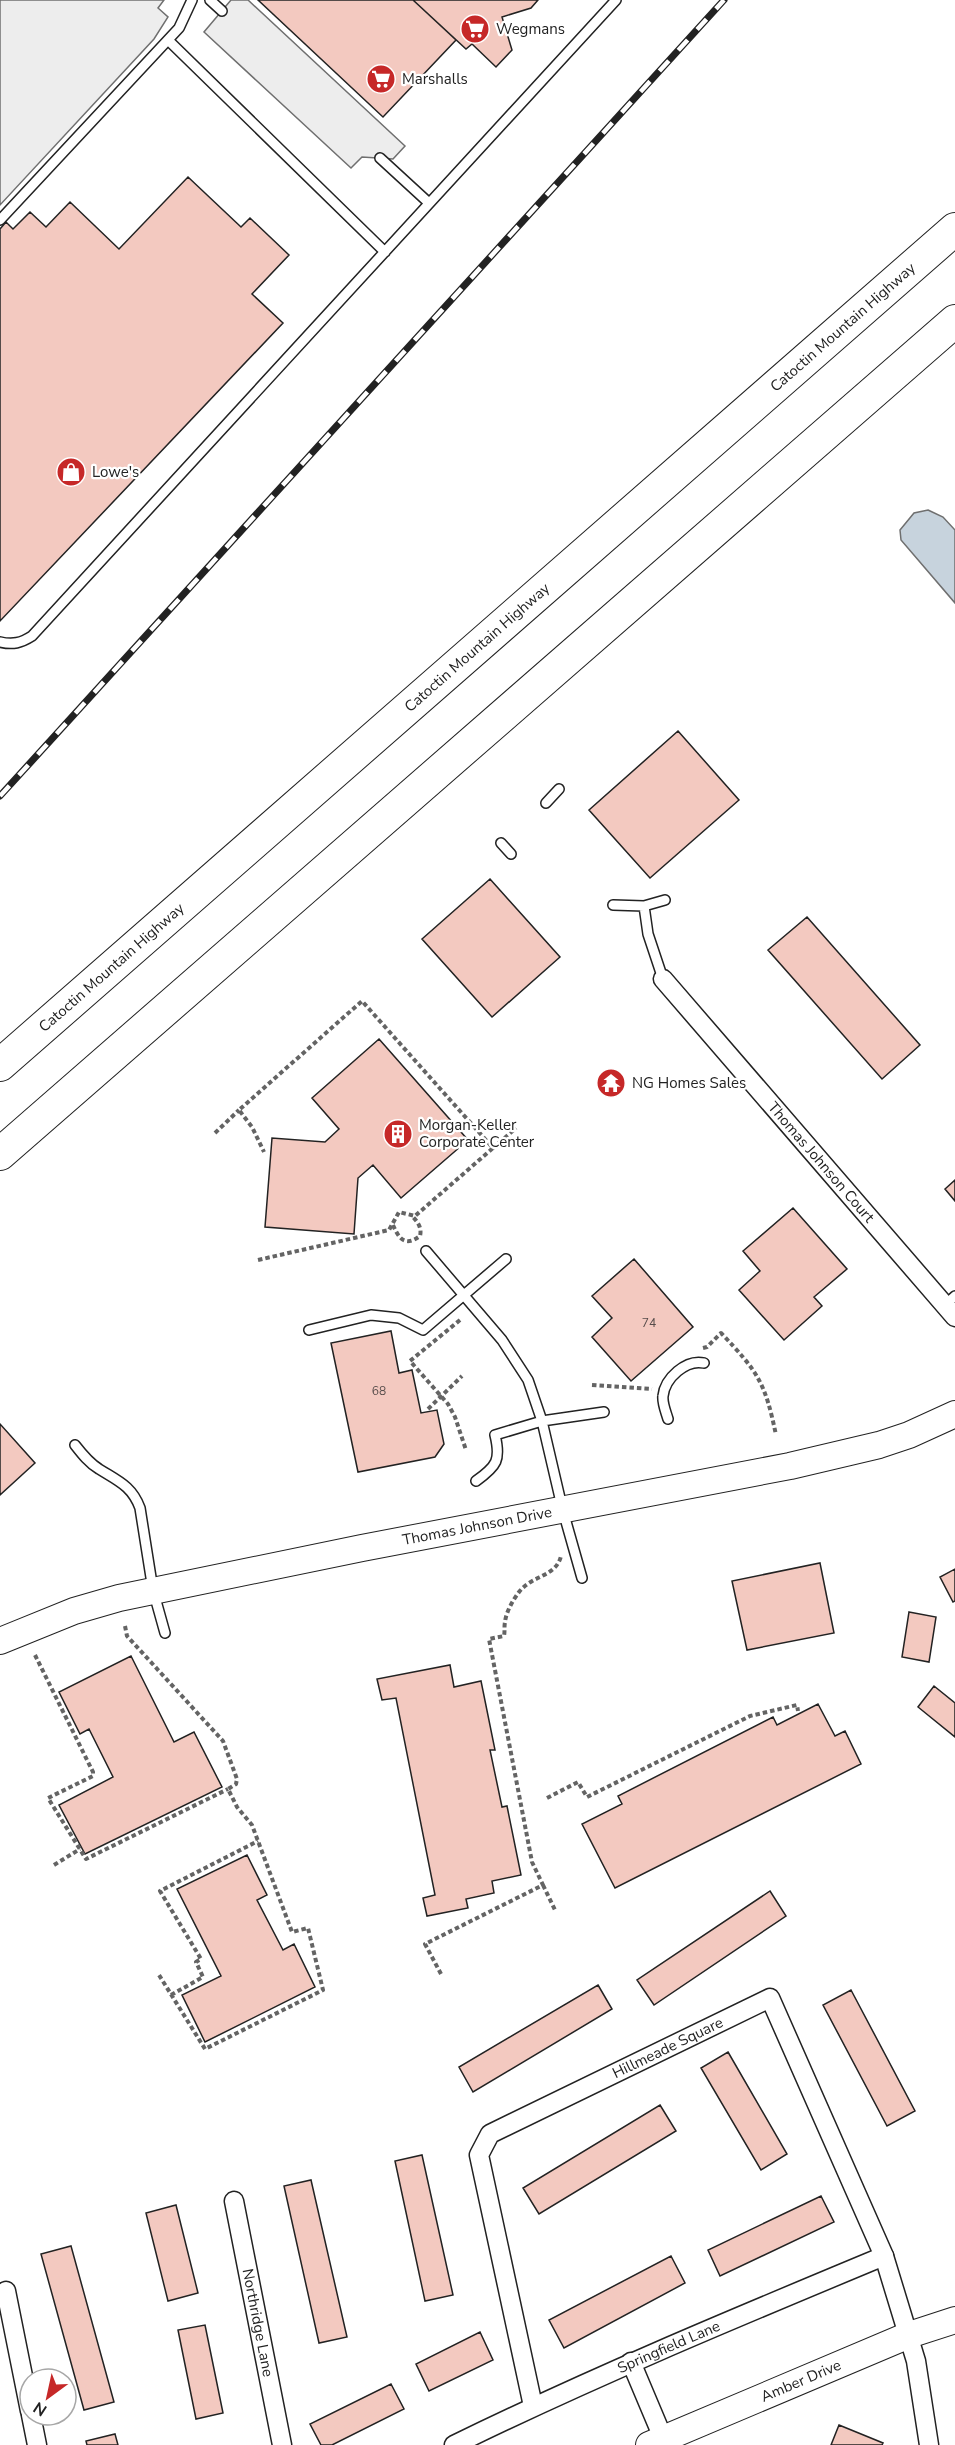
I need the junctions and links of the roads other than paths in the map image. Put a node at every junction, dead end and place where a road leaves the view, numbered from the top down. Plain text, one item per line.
1 (192, 0) edge
2 (210, 0) edge
3 (616, 0) edge
4 (222, 11) dead end
5 (168, 40) junction
6 (380, 158) dead end
7 (429, 203) junction
8 (0, 220) edge
9 (955, 229) edge
10 (385, 252) junction
11 (955, 321) edge
12 (0, 642) edge
13 (560, 789) dead end
14 (546, 803) dead end
15 (501, 843) dead end
16 (510, 854) dead end
17 (665, 900) dead end
18 (613, 905) dead end
19 (644, 906) junction
20 (663, 979) joint
21 (0, 1065) edge
22 (0, 1154) edge
23 (426, 1251) dead end
24 (506, 1259) dead end
25 (464, 1295) junction
26 (952, 1306) edge
27 (309, 1330) dead end
28 (704, 1363) dead end
29 (604, 1412) dead end
30 (955, 1414) edge
31 (668, 1419) dead end
32 (542, 1420) junction
33 (75, 1445) dead end
34 (476, 1480) dead end
35 (563, 1511) junction
36 (582, 1578) dead end
37 (153, 1590) junction
38 (165, 1633) dead end
39 (0, 1641) edge
40 (234, 2201) dead end
41 (884, 2256) junction
42 (6, 2291) dead end
43 (955, 2320) edge
44 (909, 2335) junction
45 (631, 2362) junction
46 (21, 2367) edge
47 (533, 2406) junction
48 (33, 2427) edge
49 (659, 2443) edge
50 (37, 2445) edge
51 (282, 2445) edge
52 (454, 2445) edge
53 (929, 2445) edge

1 - 5 lane
2 - 4 lane
3 - 7 lane
5 - 8 lane
5 - 10 lane
6 - 7 lane
7 - 10 lane
9 - 21 highway, Catoctin Mountain Highway
10 - 12 lane
11 - 22 highway
13 - 14 lane
15 - 16 lane
17 - 19 lane
18 - 19 lane
19 - 20 lane
20 - 26 street, Thomas Johnson Court
23 - 25 lane
24 - 25 lane
25 - 27 lane
25 - 32 lane
28 - 31 lane
29 - 32 lane
30 - 35 street, Thomas Johnson Drive
32 - 34 lane
32 - 35 lane
33 - 37 lane
35 - 36 lane
35 - 37 street, Thomas Johnson Drive
37 - 38 lane
37 - 39 street, Thomas Johnson Drive
40 - 51 street, Northridge Lane
41 - 44 street, Hillmeade Square
41 - 45 street, Springfield Lane
41 - 47 street, Hillmeade Square
42 - 46 street
43 - 44 street, Amber Drive
44 - 49 street, Amber Drive
44 - 53 street, Hillmeade Square
45 - 47 street, Springfield Lane
45 - 49 street
47 - 52 street, Springfield Lane
48 - 50 street

